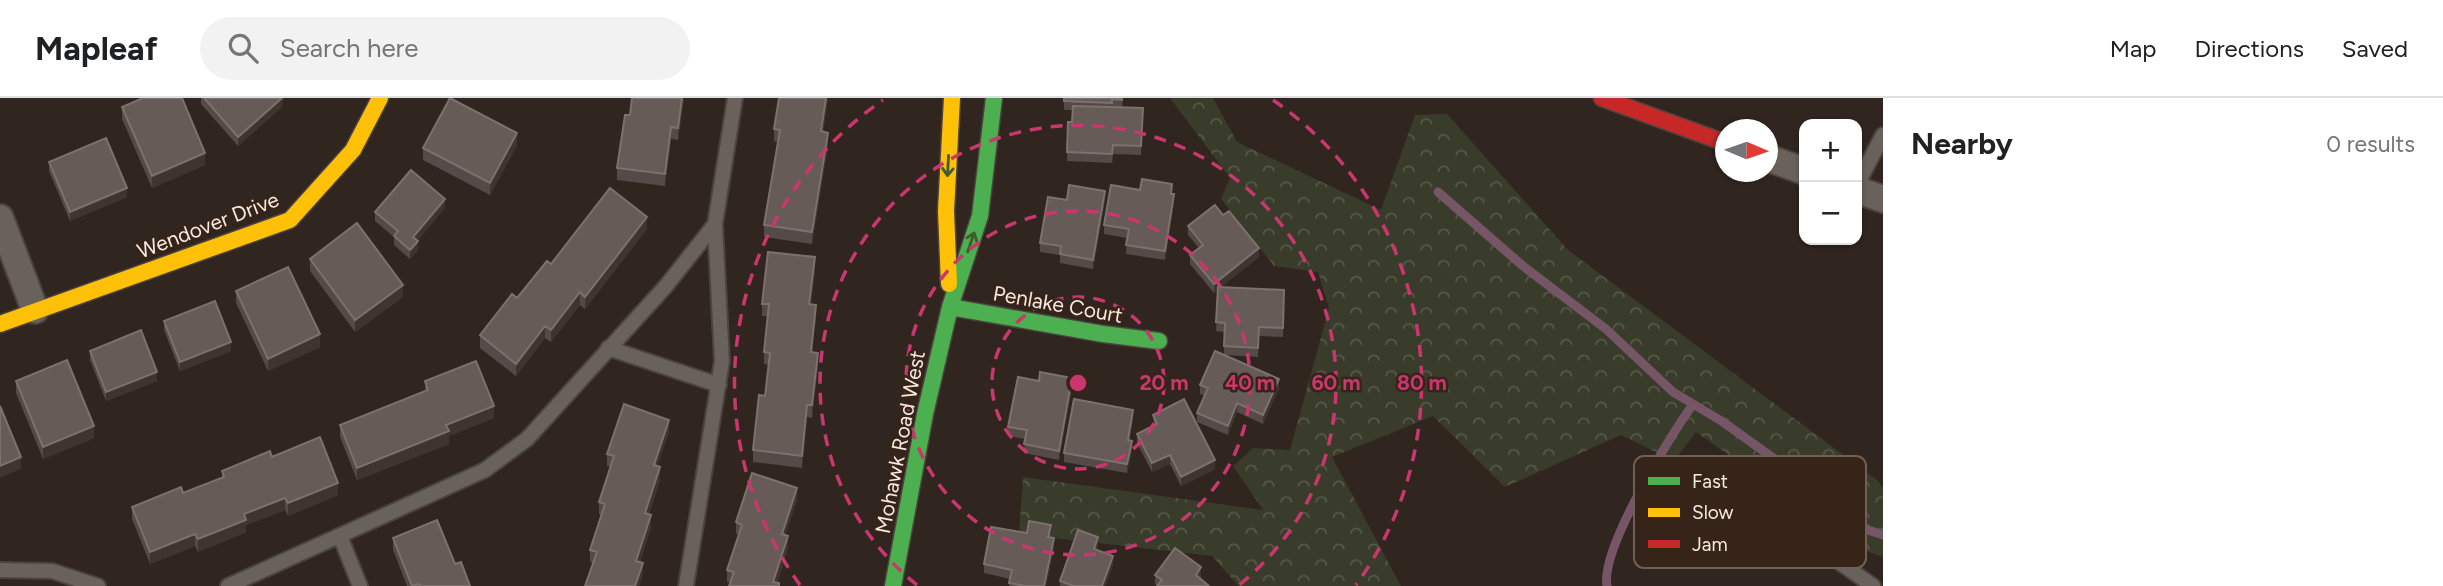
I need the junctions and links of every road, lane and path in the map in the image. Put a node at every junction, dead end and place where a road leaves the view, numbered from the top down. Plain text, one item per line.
1 (380, 98) edge
2 (735, 98) edge
3 (952, 98) edge
4 (994, 98) edge
5 (1602, 98) edge
6 (1883, 135) edge
7 (1715, 139) edge
8 (1778, 162) edge
9 (1799, 169) edge
10 (1859, 182) edge
11 (1862, 192) edge
12 (1883, 199) edge
13 (0, 218) edge
14 (715, 225) junction
15 (950, 307) junction
16 (35, 310) junction
17 (0, 324) edge
18 (1159, 341) dead end
19 (608, 348) junction
20 (719, 385) junction
21 (340, 536) junction
22 (1848, 568) edge
23 (0, 570) edge
24 (98, 586) edge
25 (228, 586) edge
26 (360, 586) edge
27 (686, 586) edge
28 (893, 586) edge
29 (1873, 586) edge

1 - 16 street, Wendover Drive
2 - 14 lane
3 -> 15 street, Mohawk Road West
15 -> 4 street, Mohawk Road West
5 - 7 street
6 - 10 lane
8 - 9 street
11 - 12 street
13 - 16 street
14 - 19 lane
14 - 20 lane
15 - 18 street, Penlake Court
15 - 28 street, Mohawk Road West
16 - 17 street, Wendover Drive
19 - 20 lane
19 - 21 lane
20 - 27 lane
21 - 25 lane
21 - 26 lane
22 - 29 lane
23 - 24 lane

